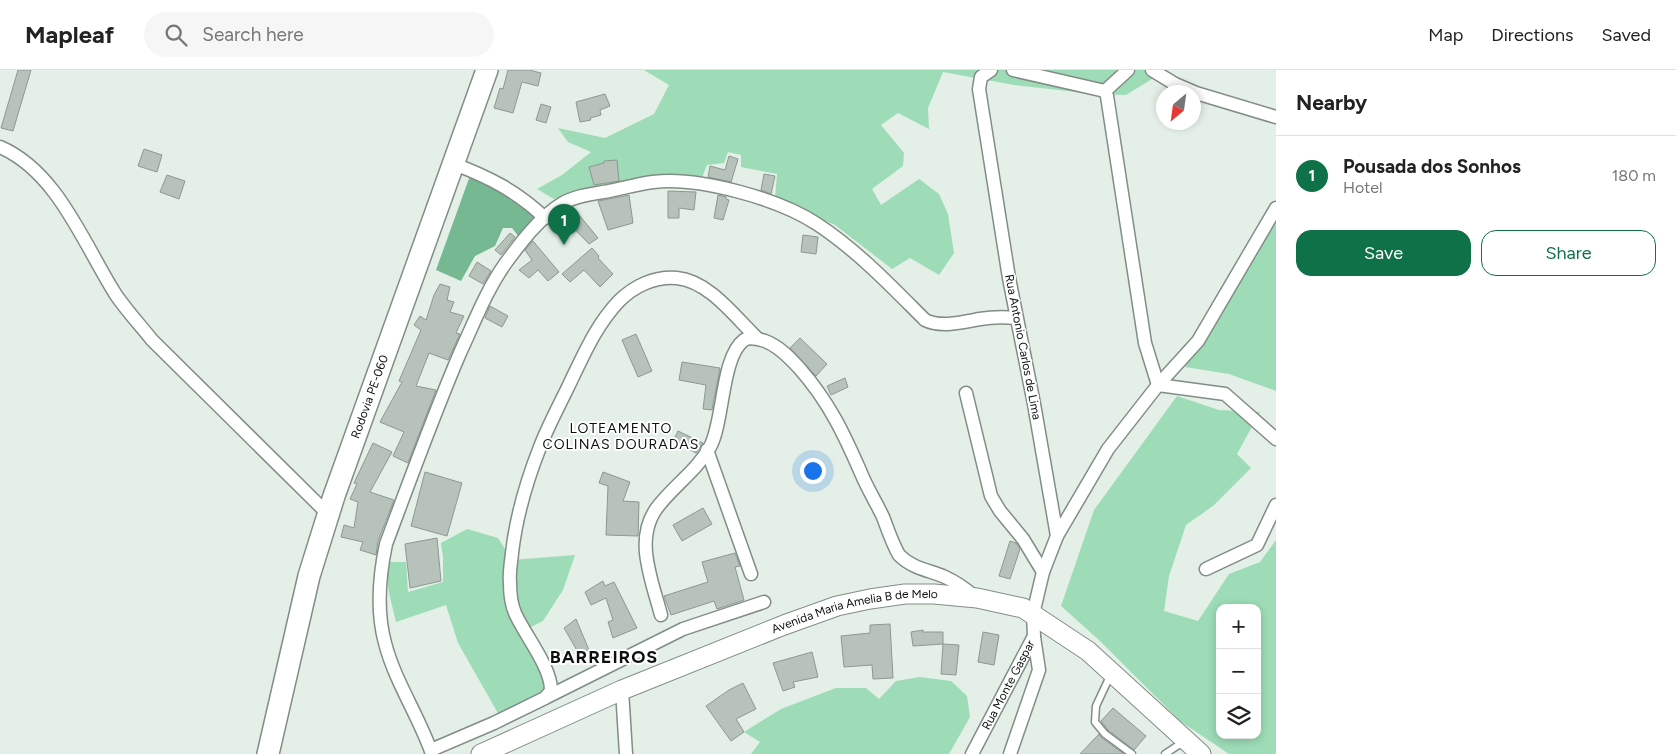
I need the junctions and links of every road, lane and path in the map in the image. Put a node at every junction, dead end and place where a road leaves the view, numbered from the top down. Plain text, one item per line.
1 (487, 70) edge
2 (1013, 70) edge
3 (1128, 70) edge
4 (1152, 70) edge
5 (986, 73) edge
6 (1104, 91) junction
7 (1276, 117) edge
8 (0, 147) edge
9 (454, 164) junction
10 (1276, 208) edge
11 (545, 218) junction
12 (1016, 318) junction
13 (757, 338) junction
14 (1158, 385) junction
15 (966, 394) dead end
16 (1276, 439) edge
17 (707, 450) junction
18 (1276, 505) edge
19 (328, 514) junction
20 (1057, 536) junction
21 (1206, 569) dead end
22 (1044, 572) junction
23 (751, 574) dead end
24 (977, 598) junction
25 (764, 602) dead end
26 (1033, 614) junction
27 (662, 615) dead end
28 (1034, 636) junction
29 (1111, 673) junction
30 (622, 690) junction
31 (547, 696) junction
32 (273, 729) junction
33 (1186, 740) junction
34 (431, 752) edge
35 (491, 752) edge
36 (268, 754) edge
37 (286, 754) edge
38 (626, 754) edge
39 (972, 754) edge
40 (1010, 754) edge
41 (1132, 754) edge
42 (1165, 754) edge
43 (1201, 754) edge

1 - 9 main road, Rodovia PE-060
2 - 6 street
3 - 6 street
4 - 7 street
5 - 12 street, Rua Antonio Carlos de Lima
6 - 14 street
8 - 19 street
9 - 11 street
9 - 19 main road, Rodovia PE-060
10 - 14 street
11 - 12 street
11 - 34 street
12 - 20 street, Rua Antonio Carlos de Lima
13 - 17 street
13 - 24 street
13 - 31 street
14 - 16 street
14 - 20 street
15 - 22 street
17 - 23 street
17 - 27 street
18 - 21 street
19 - 32 main road, Rodovia PE-060
20 - 22 street, Rua Antonio Carlos de Lima
22 - 26 street, Rua Antonio Carlos de Lima
24 - 26 street, Avenida Maria Amelia B de Melo
24 - 30 street, Avenida Maria Amelia B de Melo
25 - 31 street
26 - 28 street, Rua Monte Gaspar
26 - 29 street, Avenida Maria Amelia B de Melo
28 - 39 street, Rua Monte Gaspar
28 - 40 street
29 - 33 street, Avenida Maria Amelia B de Melo
29 - 41 lane
30 - 35 street, Avenida Maria Amelia B de Melo
30 - 38 street
31 - 34 street
32 - 36 main road, Rodovia PE-060
32 - 37 main road
33 - 42 lane
33 - 43 street, Avenida Maria Amelia B de Melo

